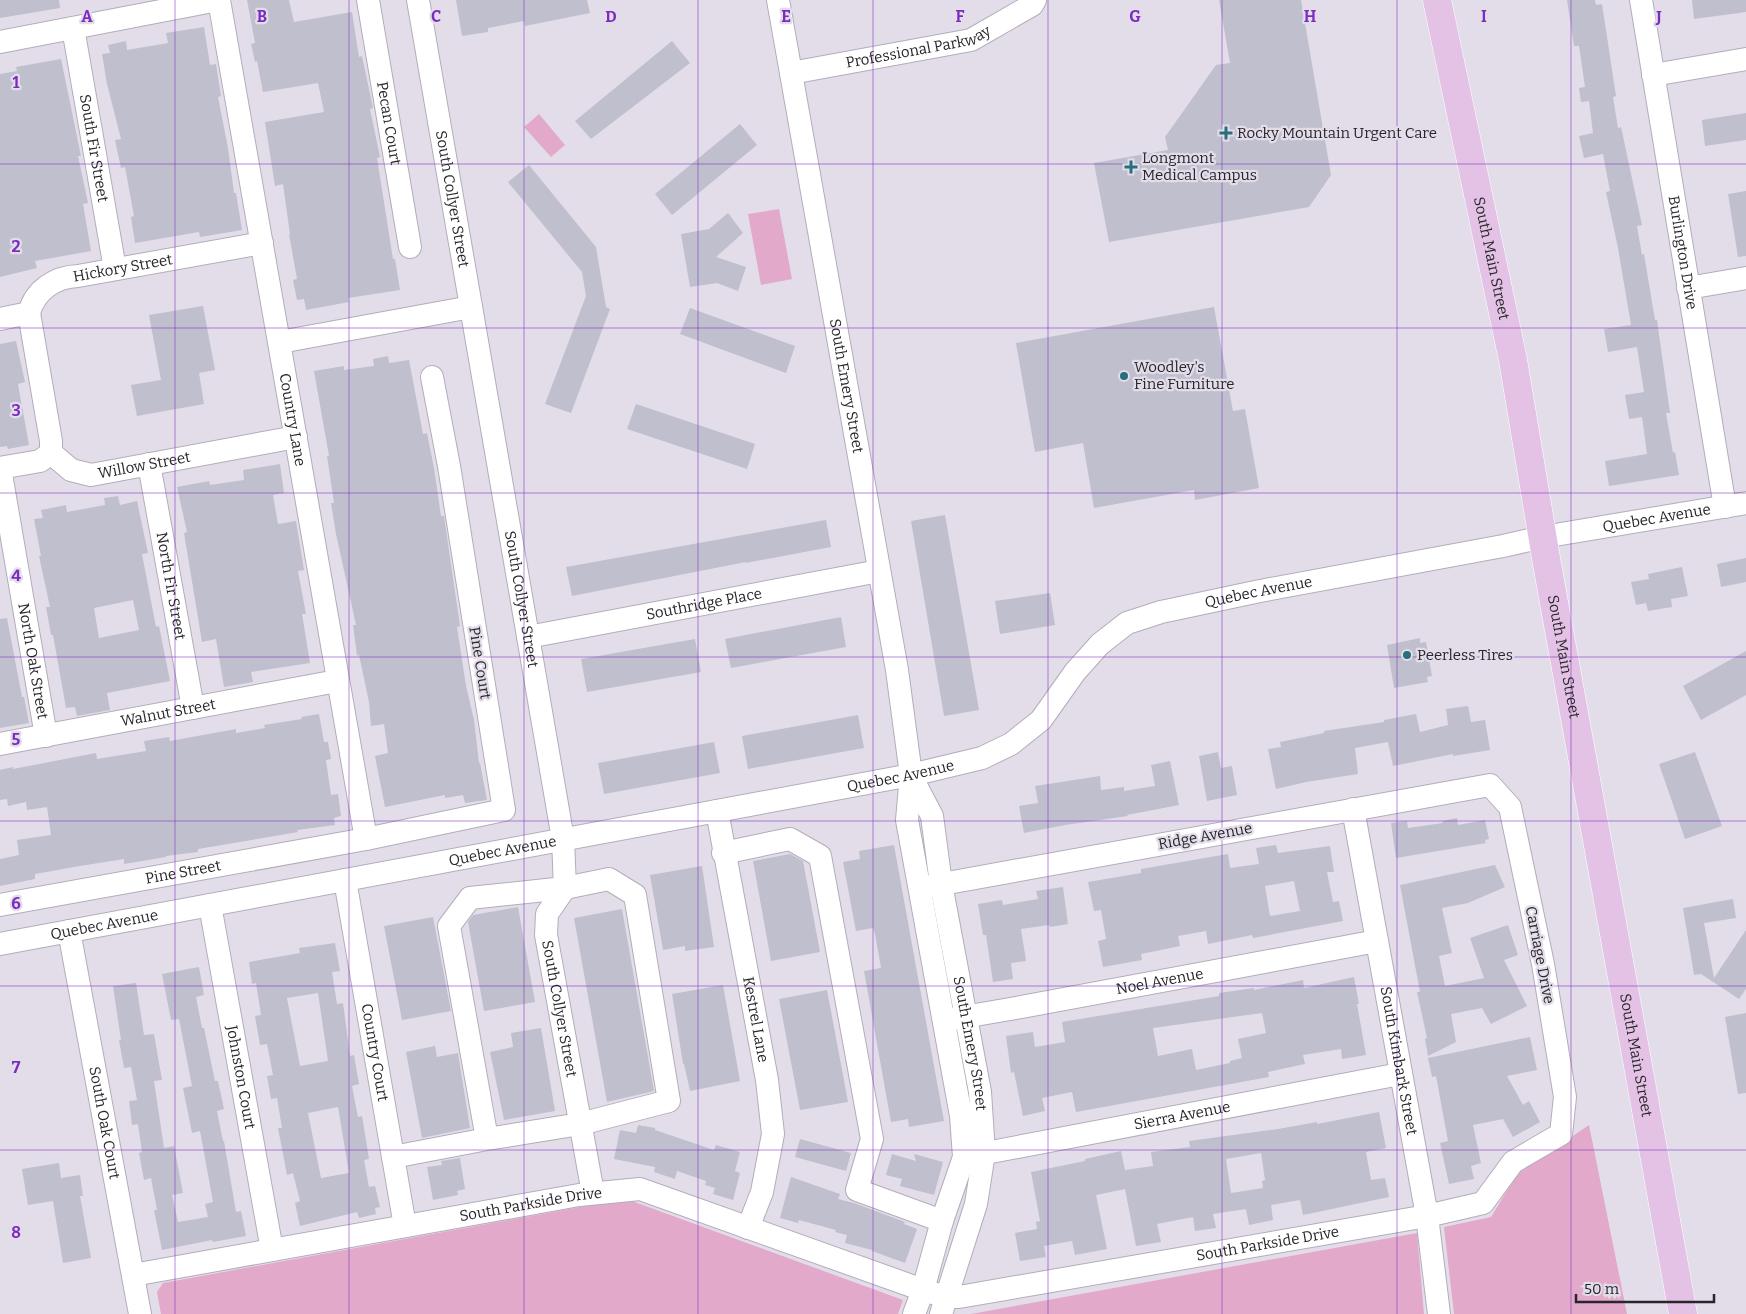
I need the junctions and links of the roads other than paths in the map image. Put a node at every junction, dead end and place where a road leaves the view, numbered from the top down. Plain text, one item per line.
1 (218, 0) edge
2 (368, 0) edge
3 (418, 0) edge
4 (778, 0) edge
5 (1035, 0) edge
6 (1437, 0) edge
7 (1641, 0) edge
8 (73, 28) junction
9 (0, 42) edge
10 (1746, 59) edge
11 (791, 73) junction
12 (1653, 75) junction
13 (262, 243) junction
14 (410, 246) dead end
15 (115, 269) junction
16 (1746, 278) edge
17 (1688, 288) junction
18 (471, 307) junction
19 (29, 313) junction
20 (0, 318) edge
21 (280, 342) junction
22 (432, 377) dead end
23 (296, 437) junction
24 (51, 453) junction
25 (149, 464) junction
26 (0, 468) edge
27 (1736, 505) edge
28 (1543, 537) junction
29 (879, 571) junction
30 (528, 637) junction
31 (337, 680) junction
32 (192, 708) junction
33 (46, 736) junction
34 (0, 744) edge
35 (911, 775) junction
36 (1490, 785) joint
37 (1353, 809) junction
38 (717, 811) junction
39 (366, 839) junction
40 (563, 839) junction
41 (724, 853) junction
42 (345, 880) junction
43 (930, 886) junction
44 (565, 888) junction
45 (0, 905) edge
46 (210, 905) junction
47 (69, 931) junction
48 (1377, 941) junction
49 (0, 944) edge
50 (954, 1018) junction
51 (1400, 1074) junction
52 (580, 1124) junction
53 (1562, 1134) joint
54 (486, 1139) junction
55 (974, 1155) junction
56 (393, 1157) junction
57 (592, 1193) junction
58 (1427, 1216) junction
59 (942, 1221) junction
60 (405, 1226) junction
61 (748, 1228) junction
62 (272, 1250) junction
63 (133, 1275) junction
64 (920, 1289) junction
65 (944, 1306) edge
66 (140, 1314) edge
67 (914, 1314) edge
68 (1439, 1314) edge
69 (1683, 1314) edge

1 - 8 street
1 - 13 street, Country Lane
2 - 14 street, Pecan Court
3 - 18 street, South Collyer Street
4 - 11 street, South Emery Street
5 - 11 street, Professional Parkway
6 - 28 main road, South Main Street
7 - 12 street, Burlington Drive
8 - 9 street
8 - 15 street, South Fir Street
10 - 12 street
11 - 29 street, South Emery Street
12 - 17 street, Burlington Drive
13 - 15 street, Hickory Street
13 - 21 street, Country Lane
15 - 19 street, Hickory Street
16 - 17 street
17 - 27 street, Burlington Drive
18 - 21 street
18 - 30 street, South Collyer Street
19 - 20 street
19 - 24 street
21 - 23 street, Country Lane
22 - 39 street, Pine Court
23 - 25 street, Willow Street
23 - 31 street, Country Lane
24 - 25 street, Willow Street
24 - 26 street
25 - 32 street, North Fir Street
26 - 33 street, North Oak Street
27 - 28 street, Quebec Avenue
28 - 35 street, Quebec Avenue
28 - 69 main road, South Main Street
29 - 30 street, Southridge Place
29 - 35 street, South Emery Street
30 - 40 street, South Collyer Street
31 - 32 street, Walnut Street
31 - 39 street, Country Lane
32 - 33 street, Walnut Street
33 - 34 street, Walnut Street
35 - 38 street, Quebec Avenue
35 - 43 street, South Emery Street
36 - 37 street, Ridge Avenue
36 - 53 street, Carriage Drive
37 - 43 street, Ridge Avenue
37 - 48 street, South Kimbark Street
38 - 40 street, Quebec Avenue
38 - 41 street, Kestrel Lane
39 - 45 street, Pine Street
40 - 42 street, Quebec Avenue
40 - 44 street, South Collyer Street
41 - 59 street
41 - 61 street, Kestrel Lane
42 - 46 street, Quebec Avenue
42 - 56 street, Country Court
43 - 50 street, South Emery Street
44 - 52 street, South Collyer Street
44 - 52 street
44 - 54 street
46 - 47 street, Quebec Avenue
46 - 62 street, Johnston Court
47 - 49 street, Quebec Avenue
47 - 63 street, South Oak Court
48 - 50 street, Noel Avenue
48 - 51 street, South Kimbark Street
50 - 55 street, South Emery Street
51 - 55 street, Sierra Avenue
51 - 58 street, South Kimbark Street
52 - 54 street
52 - 57 street, South Collyer Street
53 - 58 street, South Parkside Drive
54 - 56 street
55 - 59 street, South Emery Street
55 - 65 street, South Emery Street
56 - 60 street, Country Court
57 - 60 street, South Parkside Drive
57 - 61 street, South Parkside Drive
58 - 65 street, South Parkside Drive
58 - 68 street, South Kimbark Street
59 - 64 street, South Emery Street
60 - 62 street, South Parkside Drive
61 - 64 street, South Parkside Drive
62 - 63 street, South Parkside Drive
63 - 66 street, South Oak Court
64 - 65 street, South Parkside Drive
64 - 67 street, South Emery Street

